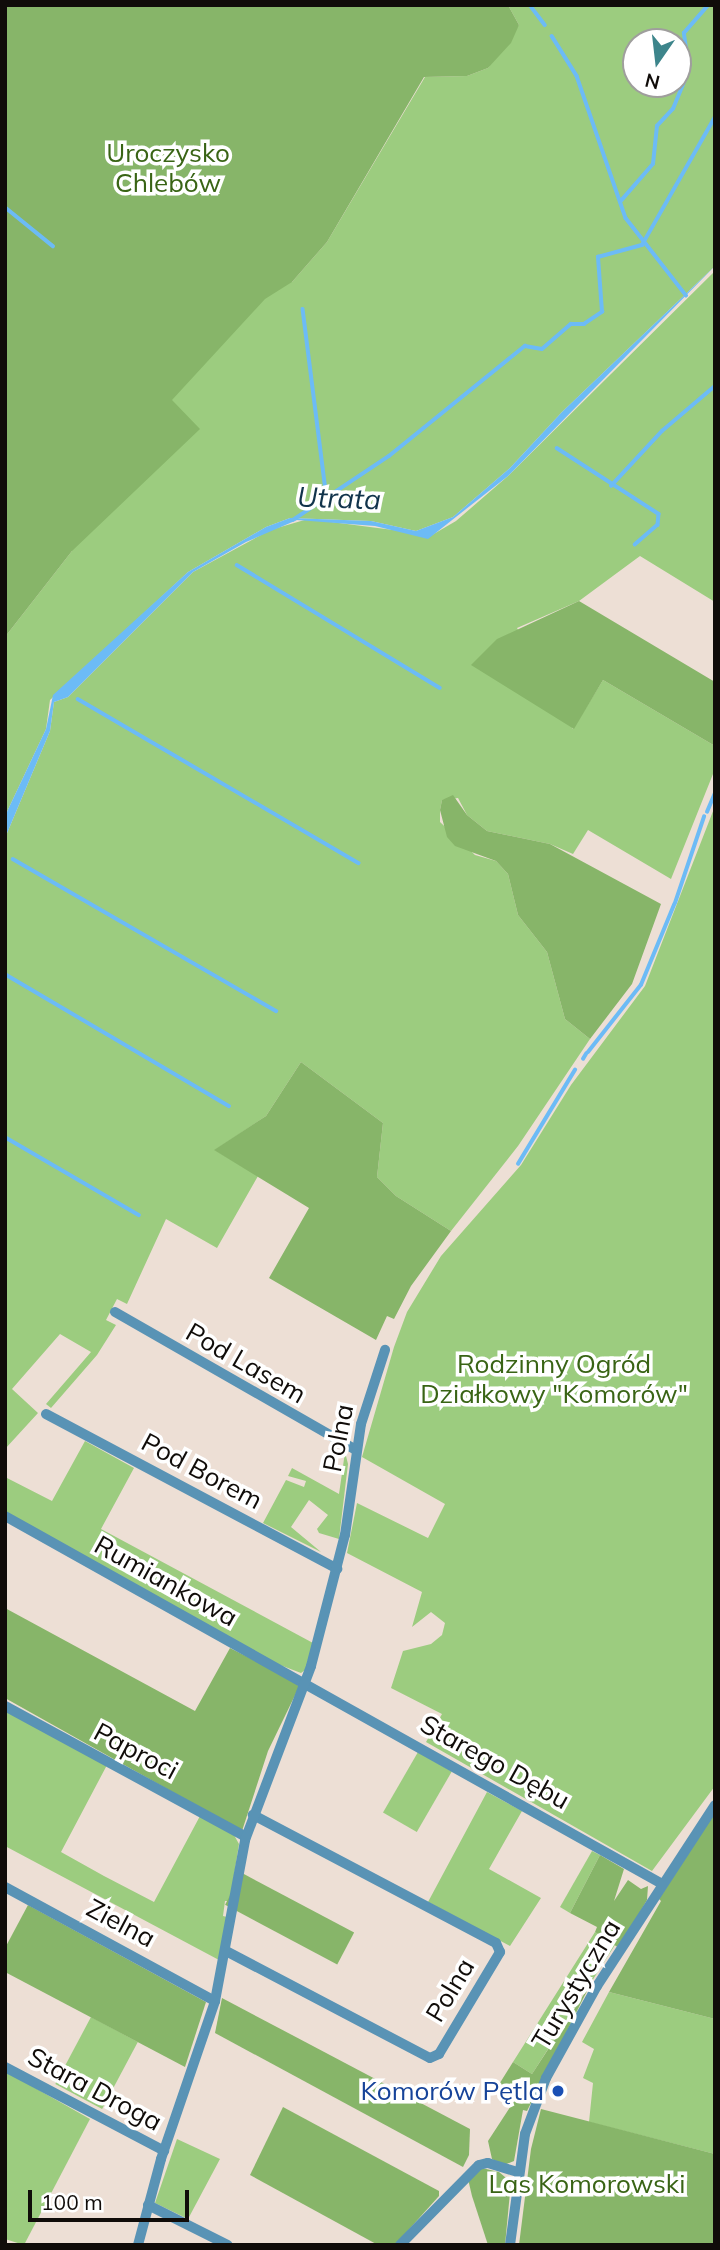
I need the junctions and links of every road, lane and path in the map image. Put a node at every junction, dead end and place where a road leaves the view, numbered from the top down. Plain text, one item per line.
1 (115, 1312) dead end
2 (385, 1350) dead end
3 (46, 1414) dead end
4 (356, 1450) junction
5 (5, 1516) edge
6 (337, 1569) junction
7 (305, 1682) junction
8 (5, 1706) edge
9 (715, 1805) edge
10 (253, 1815) junction
11 (246, 1837) junction
12 (662, 1884) junction
13 (5, 1887) edge
14 (226, 1951) junction
15 (215, 2001) junction
16 (5, 2067) edge
17 (164, 2151) junction
18 (519, 2172) junction
19 (148, 2205) junction
20 (138, 2245) edge
21 (229, 2245) edge
22 (400, 2245) edge
23 (510, 2245) edge

1 - 4 street, Pod Lasem
2 - 4 street, Polna
3 - 6 street, Pod Borem
4 - 6 street, Polna
5 - 7 street, Rumiankowa
6 - 7 street, Polna
7 - 10 street, Polna
7 - 12 street, Starego Dębu
8 - 11 street, Paproci
9 - 12 street, Turystyczna
10 - 11 street, Polna
10 - 14 street, Polna
11 - 14 street, Polna
12 - 18 street, Turystyczna
13 - 15 street, Zielna
14 - 15 street, Polna
15 - 17 street, Polna
16 - 17 street, Stara Droga
17 - 19 street, Polna
18 - 22 street
18 - 23 street, Turystyczna
19 - 20 street, Polna
19 - 21 street

